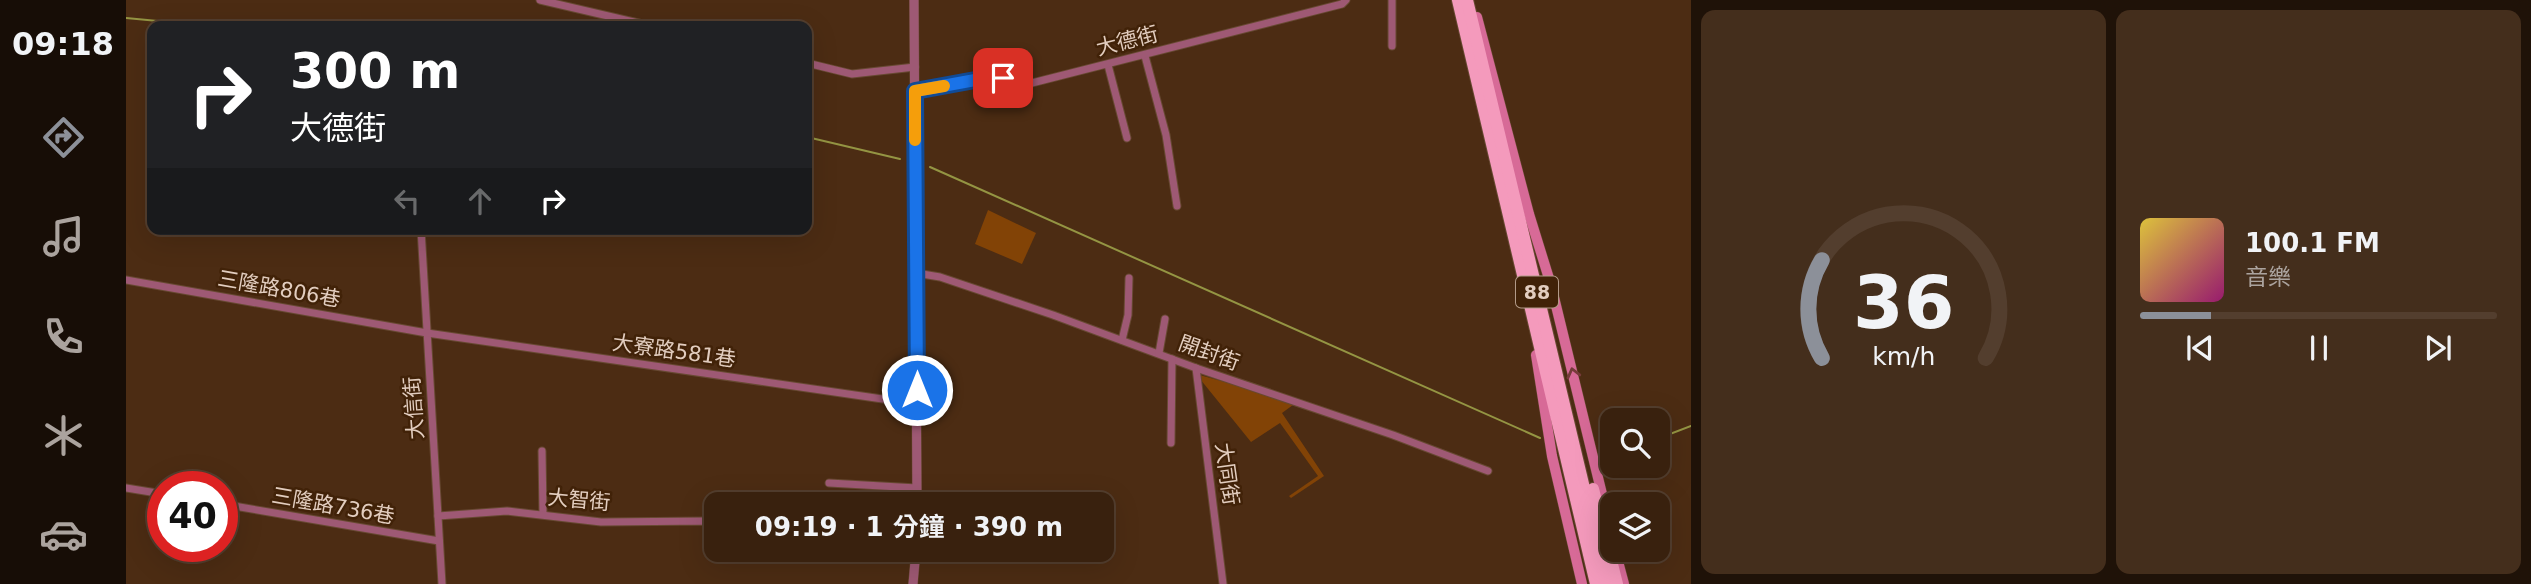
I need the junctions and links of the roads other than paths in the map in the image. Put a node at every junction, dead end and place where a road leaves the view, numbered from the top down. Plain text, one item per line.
1 (540, 0) edge
2 (914, 0) edge
3 (1346, 0) edge
4 (1392, 0) edge
5 (1452, 0) edge
6 (1458, 0) edge
7 (1467, 0) edge
8 (1473, 0) edge
9 (630, 21) edge
10 (1392, 46) dead end
11 (1145, 56) junction
12 (812, 64) edge
13 (1108, 65) junction
14 (915, 67) junction
15 (915, 91) junction
16 (1127, 138) dead end
17 (1177, 206) dead end
18 (421, 235) edge
19 (1533, 273) junction
20 (916, 274) junction
21 (1129, 278) dead end
22 (126, 280) edge
23 (1165, 319) dead end
24 (427, 333) junction
25 (1122, 340) junction
26 (1159, 353) junction
27 (1172, 359) junction
28 (1545, 365) junction
29 (1196, 368) junction
30 (917, 404) junction
31 (1171, 443) dead end
32 (542, 451) dead end
33 (1488, 471) dead end
34 (829, 483) dead end
35 (126, 488) edge
36 (917, 488) junction
37 (147, 491) edge
38 (917, 492) edge
39 (1602, 492) edge
40 (238, 507) edge
41 (543, 514) junction
42 (438, 516) junction
43 (704, 521) edge
44 (439, 541) junction
45 (915, 562) edge
46 (1618, 562) edge
47 (442, 584) edge
48 (913, 584) edge
49 (1223, 584) edge
50 (1582, 584) edge
51 (1588, 584) edge
52 (1597, 584) edge
53 (1607, 584) edge
54 (1617, 584) edge
55 (1624, 584) edge

1 - 9 street
2 - 14 street
3 - 11 street, 大德街
4 - 10 street
5 - 50 main road
6 - 28 highway, 88
7 - 19 highway, 88
39 -> 8 main road
11 - 13 street, 大德街
11 - 17 street
12 - 14 street
13 - 15 street, 大德街
13 - 16 street
14 - 15 street
15 - 20 street
18 - 24 street, 大信街
19 - 53 highway, 88
19 - 54 highway
20 - 25 street, 開封街
20 - 30 street
21 - 25 street
22 - 24 street, 三隆路806巷
23 - 26 street
24 - 30 street, 大寮路581巷
24 - 42 street, 大信街
25 - 26 street, 開封街
26 - 27 street, 開封街
27 - 29 street, 開封街
27 - 31 street
28 - 51 highway
28 - 52 highway, 88
29 - 33 street, 開封街
29 - 49 street, 大同街
30 - 36 street
32 - 41 street
34 - 36 street
35 - 37 street
36 - 38 street
40 - 44 street, 三隆路736巷
41 - 42 street, 大智街
41 - 43 street, 大智街
42 - 44 street, 大信街
44 - 47 street, 大信街
45 - 48 street
46 - 55 main road

